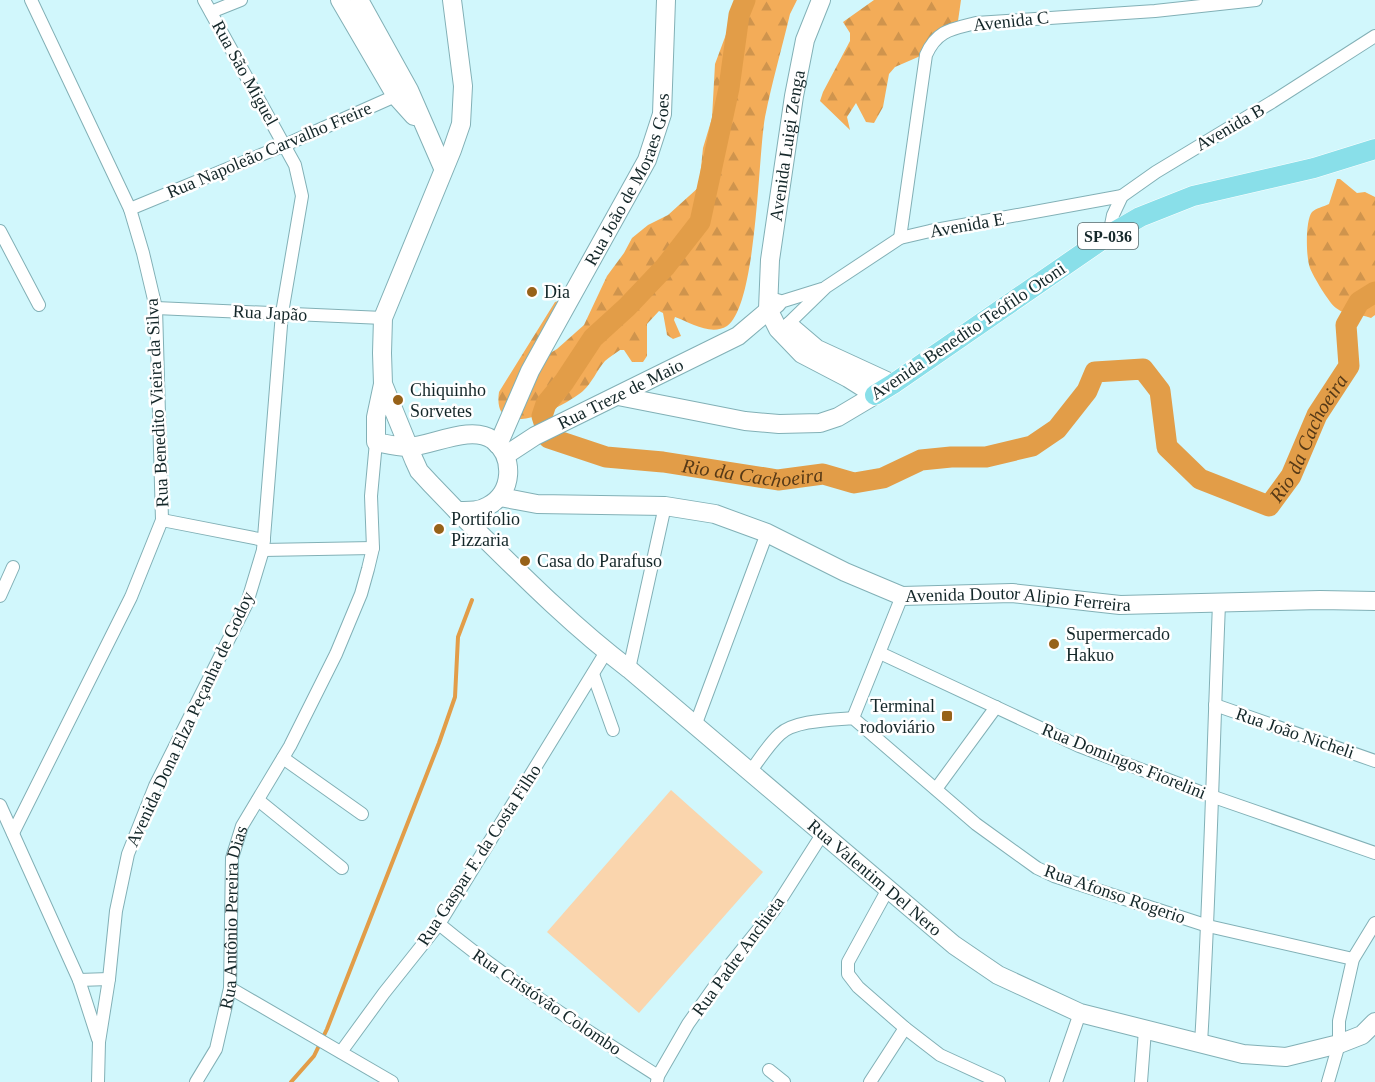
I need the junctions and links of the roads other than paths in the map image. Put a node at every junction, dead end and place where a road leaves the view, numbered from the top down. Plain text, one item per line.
1 (31, 0) edge
2 (204, 0) edge
3 (241, 0) edge
4 (340, 0) edge
5 (359, 0) edge
6 (452, 0) edge
7 (666, 0) edge
8 (821, 0) edge
9 (1256, 0) edge
10 (211, 12) junction
11 (1375, 36) edge
12 (403, 93) junction
13 (285, 146) junction
14 (1375, 149) edge
15 (443, 168) junction
16 (1122, 196) junction
17 (130, 209) junction
18 (0, 231) edge
19 (1109, 236) junction
20 (900, 238) junction
21 (826, 287) junction
22 (771, 303) junction
23 (39, 305) dead end
24 (156, 308) junction
25 (282, 314) junction
26 (383, 318) junction
27 (783, 326) junction
28 (738, 336) junction
29 (383, 384) junction
30 (893, 384) junction
31 (874, 395) junction
32 (618, 396) junction
33 (376, 442) junction
34 (408, 447) junction
35 (502, 450) junction
36 (500, 497) junction
37 (665, 506) junction
38 (457, 511) junction
39 (162, 520) junction
40 (767, 533) junction
41 (264, 545) junction
42 (373, 548) junction
43 (14, 567) dead end
44 (0, 596) edge
45 (902, 596) junction
46 (1375, 601) edge
47 (1219, 604) junction
48 (606, 652) junction
49 (880, 653) junction
50 (629, 669) junction
51 (593, 674) junction
52 (1215, 705) junction
53 (996, 707) junction
54 (853, 718) junction
55 (695, 726) junction
56 (613, 730) dead end
57 (283, 758) junction
58 (1375, 761) edge
59 (750, 772) junction
60 (936, 789) junction
61 (1210, 796) junction
62 (258, 800) junction
63 (0, 805) edge
64 (362, 813) dead end
65 (13, 833) junction
66 (823, 833) junction
67 (1375, 853) edge
68 (342, 868) dead end
69 (888, 889) junction
70 (1375, 923) edge
71 (439, 924) junction
72 (1208, 926) junction
73 (1353, 959) junction
74 (109, 979) junction
75 (79, 980) junction
76 (230, 988) junction
77 (1080, 1013) junction
78 (1375, 1022) edge
79 (905, 1028) junction
80 (1145, 1030) junction
81 (99, 1042) junction
82 (1201, 1043) junction
83 (1339, 1044) junction
84 (341, 1052) junction
85 (769, 1070) dead end
86 (658, 1079) edge
87 (98, 1082) edge
88 (196, 1082) edge
89 (392, 1082) edge
90 (784, 1082) edge
91 (870, 1082) edge
92 (999, 1082) edge
93 (1056, 1082) edge
94 (1142, 1082) edge
95 (1328, 1082) edge

1 - 17 street, Rua Benedito Vieira da Silva
2 - 10 street, Rua São Miguel
3 - 10 street
4 - 12 main road
5 - 12 main road
6 - 15 main road
7 - 35 main road, Rua João de Moraes Goes
8 - 22 main road, Avenida Luigi Zenga
9 - 20 street, Avenida C
10 - 13 street, Rua São Miguel
11 - 16 street, Avenida B
12 - 13 street, Rua Napoleão Carvalho Freire
12 - 15 main road
13 - 17 street, Rua Napoleão Carvalho Freire
13 - 25 street, Avenida Dona Elza Peçanha de Godoy
14 - 19 main road, Avenida Benedito Teófilo Otoni / SP-036
15 - 26 main road
16 - 19 street
16 - 20 street, Avenida E
17 - 24 street, Rua Benedito Vieira da Silva
18 - 23 street
19 - 30 main road, Avenida Benedito Teófilo Otoni / SP-036
20 - 21 street, Avenida E
21 - 22 street, Avenida E
21 - 27 street, Avenida E
22 - 27 main road
22 - 28 main road, Rua Treze de Maio
24 - 25 street, Rua Japão
24 - 39 street, Rua Benedito Vieira da Silva
25 - 26 street, Rua Japão
25 - 41 street, Avenida Dona Elza Peçanha de Godoy
26 - 29 main road
27 - 28 main road, Rua Treze de Maio
27 - 30 main road
27 - 31 main road
28 - 32 main road, Rua Treze de Maio
29 - 33 main road, Rua Antônio Pereira Dias
29 - 34 main road
30 - 31 main road, Avenida Benedito Teófilo Otoni / SP-036
31 - 32 main road, Avenida Benedito Teófilo Otoni
32 - 35 main road, Rua Treze de Maio
33 - 34 main road
33 - 42 street, Rua Antônio Pereira Dias
34 - 35 main road
34 - 38 main road, Rua Valentim Del Nero
35 - 36 main road
36 - 37 main road, Avenida Doutor Alipio Ferreira
36 - 38 main road
37 - 40 main road, Avenida Doutor Alipio Ferreira
37 - 50 street
38 - 48 main road, Rua Valentim Del Nero
39 - 41 street
39 - 65 street, Rua Benedito Vieira da Silva
40 - 45 main road, Avenida Doutor Alipio Ferreira
40 - 55 street
41 - 42 street
41 - 74 street, Avenida Dona Elza Peçanha de Godoy
42 - 57 street, Rua Antônio Pereira Dias
43 - 44 street
45 - 47 main road, Avenida Doutor Alipio Ferreira
45 - 49 street
46 - 47 main road, Avenida Doutor Alipio Ferreira
47 - 52 street
48 - 50 main road, Rua Valentim Del Nero
48 - 51 street, Rua Gaspar F. da Costa Filho
49 - 53 street, Rua Domingos Fiorelini
49 - 54 street
50 - 55 main road, Rua Valentim Del Nero
51 - 56 street
51 - 71 street, Rua Gaspar F. da Costa Filho
52 - 58 street, Rua João Nicheli
52 - 61 street
53 - 60 street
53 - 61 street, Rua Domingos Fiorelini
54 - 59 street
54 - 60 street, Rua Afonso Rogerio
55 - 59 main road, Rua Valentim Del Nero
57 - 62 street, Rua Antônio Pereira Dias
57 - 64 street
59 - 66 main road, Rua Valentim Del Nero
60 - 72 street, Rua Afonso Rogerio
61 - 67 street, Rua Domingos Fiorelini
61 - 72 street
62 - 68 street
62 - 76 street, Rua Antônio Pereira Dias
63 - 65 street
65 - 75 street
66 - 69 main road, Rua Valentim Del Nero
66 - 86 street, Rua Padre Anchieta
69 - 77 main road, Rua Valentim Del Nero
69 - 79 street
70 - 73 street
71 - 84 street, Rua Gaspar F. da Costa Filho
71 - 86 street, Rua Cristóvão Colombo
72 - 73 street, Rua Afonso Rogerio
72 - 82 street
73 - 83 street
74 - 75 street
74 - 81 street, Avenida Dona Elza Peçanha de Godoy
75 - 81 street
76 - 84 street
76 - 88 street, Rua Antônio Pereira Dias
77 - 80 main road, Rua Valentim Del Nero
77 - 93 street
78 - 83 main road, Rua Valentim Del Nero
79 - 91 street
79 - 92 street
80 - 82 main road, Rua Valentim Del Nero
80 - 94 street
81 - 87 street, Avenida Dona Elza Peçanha de Godoy
82 - 83 main road, Rua Valentim Del Nero
83 - 95 street
84 - 89 street
85 - 90 street

